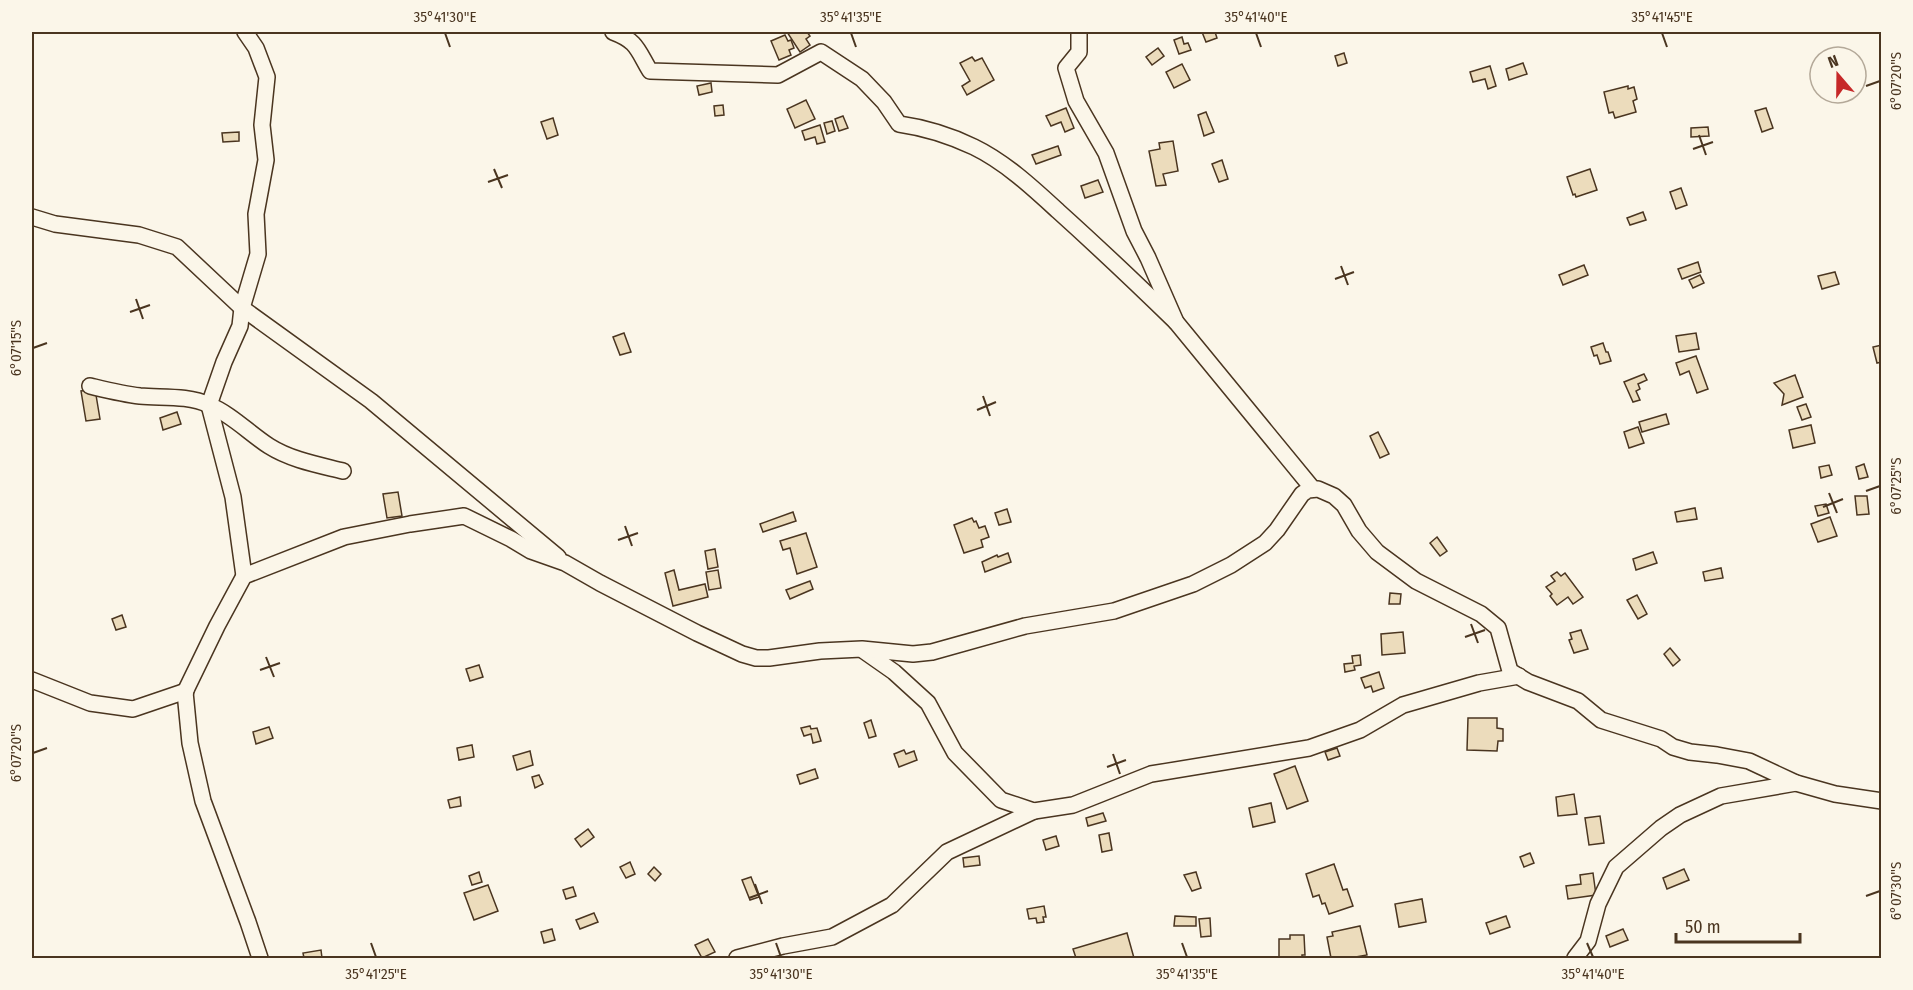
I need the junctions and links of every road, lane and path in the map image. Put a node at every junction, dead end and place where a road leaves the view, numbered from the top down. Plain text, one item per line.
1 (245, 32) edge
2 (613, 32) edge
3 (1079, 32) edge
4 (32, 217) edge
5 (242, 308) junction
6 (1176, 322) junction
7 (90, 386) dead end
8 (209, 405) junction
9 (343, 471) dead end
10 (1312, 489) junction
11 (565, 563) junction
12 (244, 576) junction
13 (862, 650) junction
14 (1519, 676) junction
15 (32, 680) edge
16 (186, 691) junction
17 (1796, 783) junction
18 (1881, 801) edge
19 (1035, 812) junction
20 (260, 958) edge
21 (737, 958) edge
22 (1575, 958) edge

1 - 5 street
2 - 6 street
3 - 6 street
4 - 5 street
5 - 8 street
5 - 11 street
6 - 10 street
7 - 8 street
8 - 9 street
8 - 12 street
10 - 13 street
10 - 14 street
11 - 12 street
11 - 13 street
12 - 16 street
13 - 19 street
14 - 17 street
14 - 19 street
15 - 16 street
16 - 20 street
17 - 18 street
17 - 22 street
19 - 21 street

